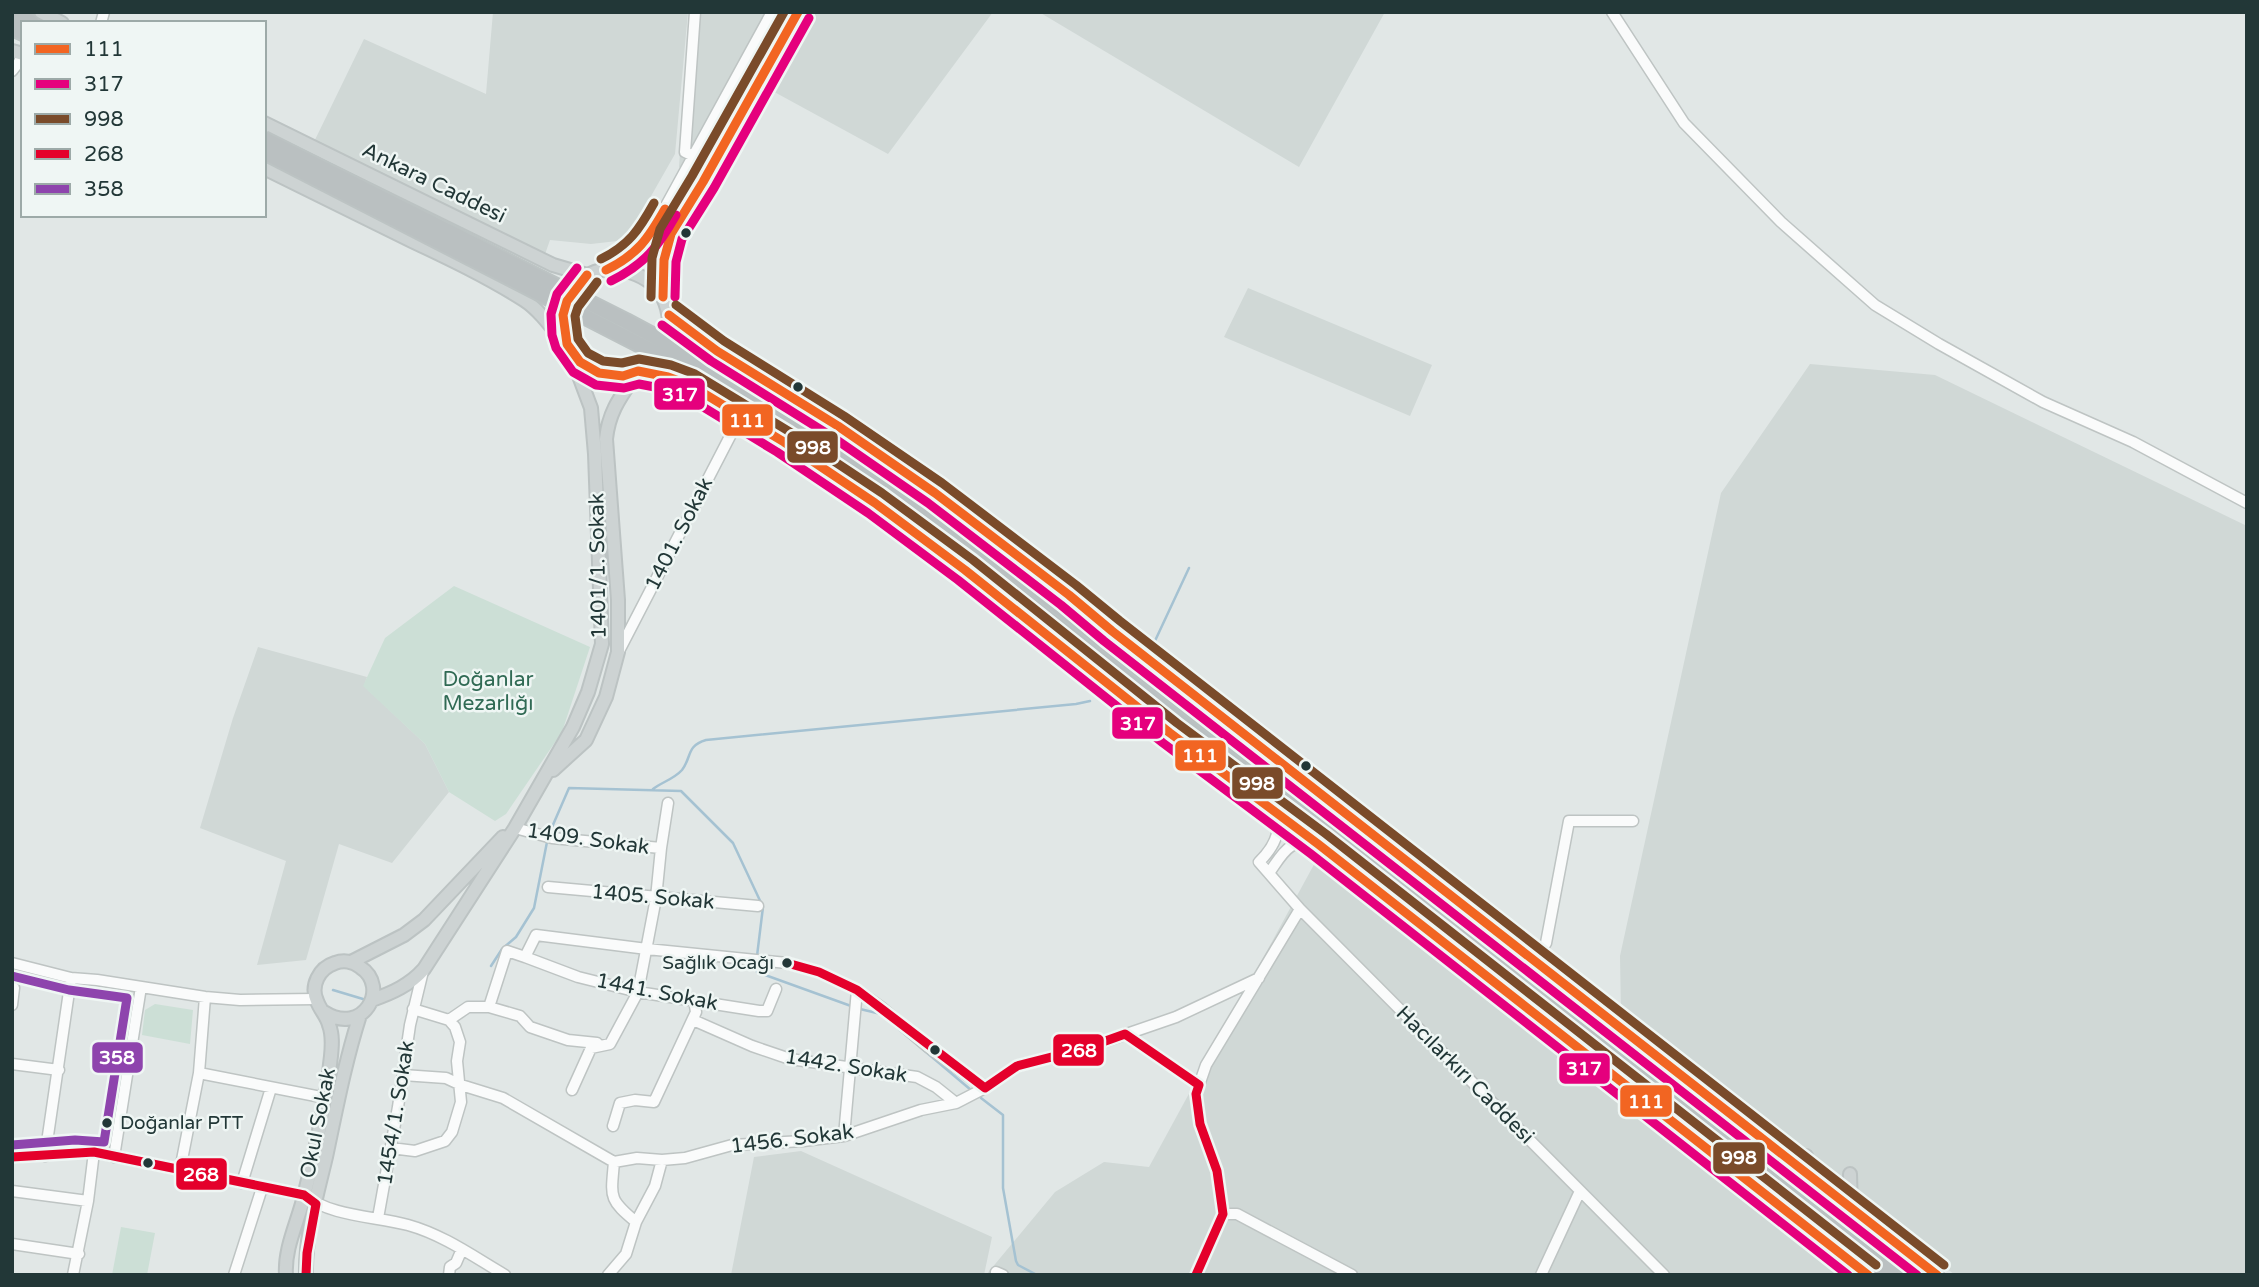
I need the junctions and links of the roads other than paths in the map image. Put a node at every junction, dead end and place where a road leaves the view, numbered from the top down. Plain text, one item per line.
1 (41, 12) edge
2 (695, 12) edge
3 (772, 12) edge
4 (797, 12) edge
5 (1612, 12) edge
6 (12, 13) edge
7 (28, 21) edge
8 (58, 21) edge
9 (266, 123) edge
10 (266, 140) edge
11 (266, 153) edge
12 (694, 157) junction
13 (712, 165) junction
14 (266, 169) edge
15 (606, 271) junction
16 (587, 275) junction
17 (663, 297) junction
18 (669, 315) junction
19 (567, 344) junction
20 (638, 371) junction
21 (740, 415) junction
22 (2247, 503) edge
23 (1112, 631) junction
24 (618, 652) junction
25 (1102, 660) junction
26 (1176, 698) junction
27 (1208, 761) junction
28 (543, 780) junction
29 (668, 803) dead end
30 (1265, 804) junction
31 (1633, 821) dead end
32 (515, 828) junction
33 (1318, 844) junction
34 (661, 849) junction
35 (1269, 873) junction
36 (548, 887) dead end
37 (656, 898) junction
38 (758, 906) dead end
39 (1300, 909) junction
40 (647, 949) junction
41 (525, 957) junction
42 (1508, 957) junction
43 (1534, 961) junction
44 (351, 962) junction
45 (12, 963) edge
46 (424, 969) junction
47 (71, 978) junction
48 (1259, 978) junction
49 (141, 987) junction
50 (13, 988) edge
51 (776, 989) dead end
52 (857, 990) junction
53 (638, 992) junction
54 (205, 997) junction
55 (316, 999) junction
56 (372, 1000) junction
57 (694, 1000) junction
58 (12, 1005) edge
59 (489, 1007) junction
60 (413, 1009) junction
61 (324, 1012) junction
62 (360, 1015) junction
63 (449, 1020) junction
64 (693, 1020) junction
65 (1125, 1034) junction
66 (1633, 1038) junction
67 (610, 1044) junction
68 (12, 1064) edge
69 (850, 1066) junction
70 (59, 1070) junction
71 (200, 1073) junction
72 (403, 1075) junction
73 (461, 1085) junction
74 (1199, 1085) junction
75 (271, 1087) junction
76 (985, 1088) junction
77 (572, 1090) dead end
78 (326, 1098) junction
79 (956, 1103) junction
80 (613, 1126) dead end
81 (1690, 1133) junction
82 (844, 1136) junction
83 (391, 1149) junction
84 (94, 1152) junction
85 (45, 1156) junction
86 (1782, 1156) junction
87 (1806, 1156) dead end
88 (12, 1157) edge
89 (114, 1157) junction
90 (662, 1160) junction
91 (614, 1162) junction
92 (180, 1170) junction
93 (1850, 1174) dead end
94 (243, 1183) junction
95 (262, 1188) junction
96 (12, 1191) edge
97 (1580, 1191) junction
98 (304, 1195) junction
99 (88, 1201) junction
100 (1799, 1203) junction
101 (316, 1204) junction
102 (1851, 1209) junction
103 (1223, 1214) junction
104 (378, 1218) junction
105 (636, 1222) junction
106 (12, 1244) edge
107 (462, 1249) junction
108 (79, 1254) junction
109 (285, 1260) junction
110 (1895, 1268) edge
111 (74, 1275) edge
112 (234, 1275) edge
113 (280, 1275) edge
114 (286, 1275) edge
115 (306, 1275) edge
116 (449, 1275) edge
117 (505, 1275) edge
118 (608, 1275) edge
119 (996, 1275) edge
120 (1003, 1275) edge
121 (1196, 1275) edge
122 (1352, 1275) edge
123 (1541, 1275) edge
124 (1664, 1275) edge
125 (1868, 1275) edge
126 (1915, 1275) edge
127 (1937, 1275) edge

1 - 8 main road
2 - 12 street
3 - 12 street
4 - 13 street
5 - 22 street
6 - 7 highway
9 - 16 main road, Ankara Caddesi
10 - 26 highway, Ankara Caddesi, bridge
11 - 25 highway, Ankara Caddesi, bridge
12 - 13 street
12 - 15 street
13 - 17 street
14 - 19 main road
15 - 16 main road, Ankara Caddesi
15 - 17 main road, Ankara Caddesi
16 - 19 main road
17 - 18 main road
18 - 20 main road
18 - 23 main road
19 - 20 main road
19 - 28 main road, 1401/1. Sokak
20 - 21 main road
20 - 24 main road, 1401/1. Sokak
21 - 24 street, 1401. Sokak
21 - 27 main road
23 - 26 highway
23 - 43 main road
24 - 28 main road, 1401/1. Sokak
25 - 27 highway
25 - 100 highway, Ankara Caddesi
26 - 42 highway, Ankara Caddesi
27 - 30 main road
28 - 32 main road, 1401/1. Sokak
29 - 34 street, 1409. Sokak
30 - 33 main road
30 - 35 street, Hacılarkırı Caddesi
31 - 43 street
32 - 34 street, 1409. Sokak
32 - 44 main road
32 - 46 main road, 1401/1. Sokak
33 - 35 street
33 - 81 main road
34 - 37 street, 1409. Sokak
35 - 39 street, Hacılarkırı Caddesi
36 - 37 street, 1405. Sokak
37 - 38 street, 1405. Sokak
37 - 40 street, 1409. Sokak
39 - 48 street
39 - 97 street, Hacılarkırı Caddesi
40 - 41 street
40 - 52 street
40 - 53 street, 1409. Sokak
41 - 53 street, 1441. Sokak
41 - 59 street
42 - 66 highway
42 - 110 highway, Ankara Caddesi
43 - 66 main road
44 - 55 main road
44 - 56 main road
45 - 47 street
46 - 56 main road
46 - 60 street, 1401/1. Sokak
47 - 49 street
47 - 70 street
48 - 65 street, 1456. Sokak
48 - 74 street
49 - 54 street
49 - 89 street
50 - 58 street
51 - 57 street, 1441. Sokak
52 - 69 street
52 - 76 street
53 - 57 street, 1441. Sokak
53 - 67 street, 1409. Sokak
54 - 55 street
54 - 71 street
55 - 61 main road
56 - 62 main road
57 - 64 street
59 - 63 street
59 - 67 street
60 - 63 street
60 - 72 street, 1454/1. Sokak
61 - 62 main road
61 - 78 main road, Okul Sokak
62 - 101 main road
63 - 73 street
64 - 69 street, 1442. Sokak
64 - 80 street
65 - 74 street
65 - 76 street, 1456. Sokak
66 - 86 main road
67 - 77 street, 1409. Sokak
68 - 70 street
69 - 79 street, 1442. Sokak
69 - 82 street
70 - 85 street
71 - 75 street
71 - 92 street
72 - 73 street
72 - 83 street, 1454/1. Sokak
73 - 83 street
73 - 91 street
74 - 103 street
75 - 78 street
75 - 94 street
76 - 79 street, 1456. Sokak
78 - 98 main road, Okul Sokak
79 - 82 street, 1456. Sokak
81 - 100 highway
81 - 125 main road
82 - 90 street, 1456. Sokak
83 - 104 street, 1454/1. Sokak
84 - 85 street
84 - 89 street
84 - 99 street
85 - 88 street
86 - 87 main road
86 - 102 main road
89 - 92 street
90 - 91 street, 1456. Sokak
90 - 105 street
91 - 105 street
92 - 94 street
93 - 102 main road
94 - 95 street
95 - 98 street
95 - 112 street
96 - 99 street
97 - 123 street
97 - 124 street, Hacılarkırı Caddesi
98 - 101 street
98 - 109 main road, Okul Sokak
99 - 108 street
100 - 110 highway, Ankara Caddesi
101 - 104 street
101 - 115 main road
102 - 127 main road
103 - 121 street
103 - 122 street
104 - 107 street
105 - 118 street
106 - 108 street
107 - 116 street
107 - 117 street
108 - 111 street
109 - 113 main road
109 - 114 main road, Okul Sokak
110 - 126 highway, Ankara Caddesi
119 - 120 street

